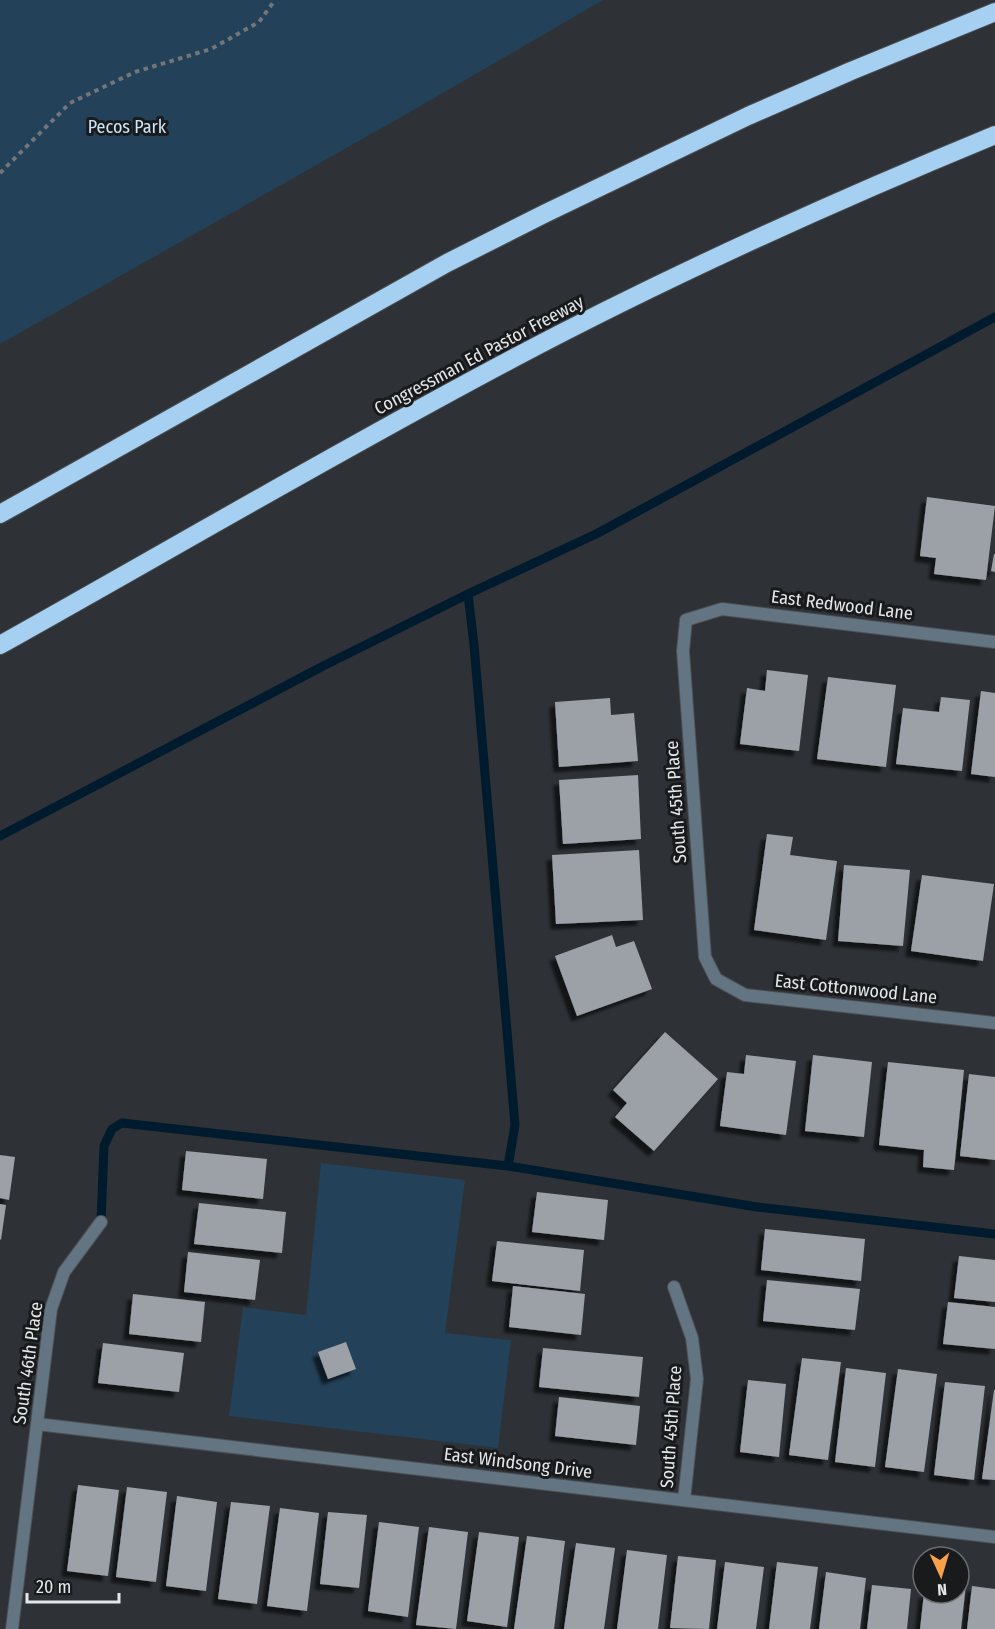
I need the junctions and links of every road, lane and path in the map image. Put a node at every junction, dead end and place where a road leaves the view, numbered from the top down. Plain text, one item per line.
1 (275, 0) edge
2 (995, 12) edge
3 (995, 135) edge
4 (0, 173) edge
5 (0, 514) edge
6 (686, 620) joint
7 (995, 642) edge
8 (0, 645) edge
9 (716, 980) joint
10 (995, 1023) edge
11 (101, 1222) dead end
12 (674, 1287) dead end
13 (37, 1424) junction
14 (684, 1500) junction
15 (995, 1537) edge
16 (12, 1629) edge

1 - 4 path
2 - 5 highway
3 - 8 highway, Congressman Ed Pastor Freeway
6 - 7 street, East Redwood Lane
6 - 9 street, South 45th Place
9 - 10 street, East Cottonwood Lane
11 - 13 street, South 46th Place
12 - 14 street, South 45th Place
13 - 14 street, East Windsong Drive
13 - 16 street, South 46th Place
14 - 15 street, East Windsong Drive

